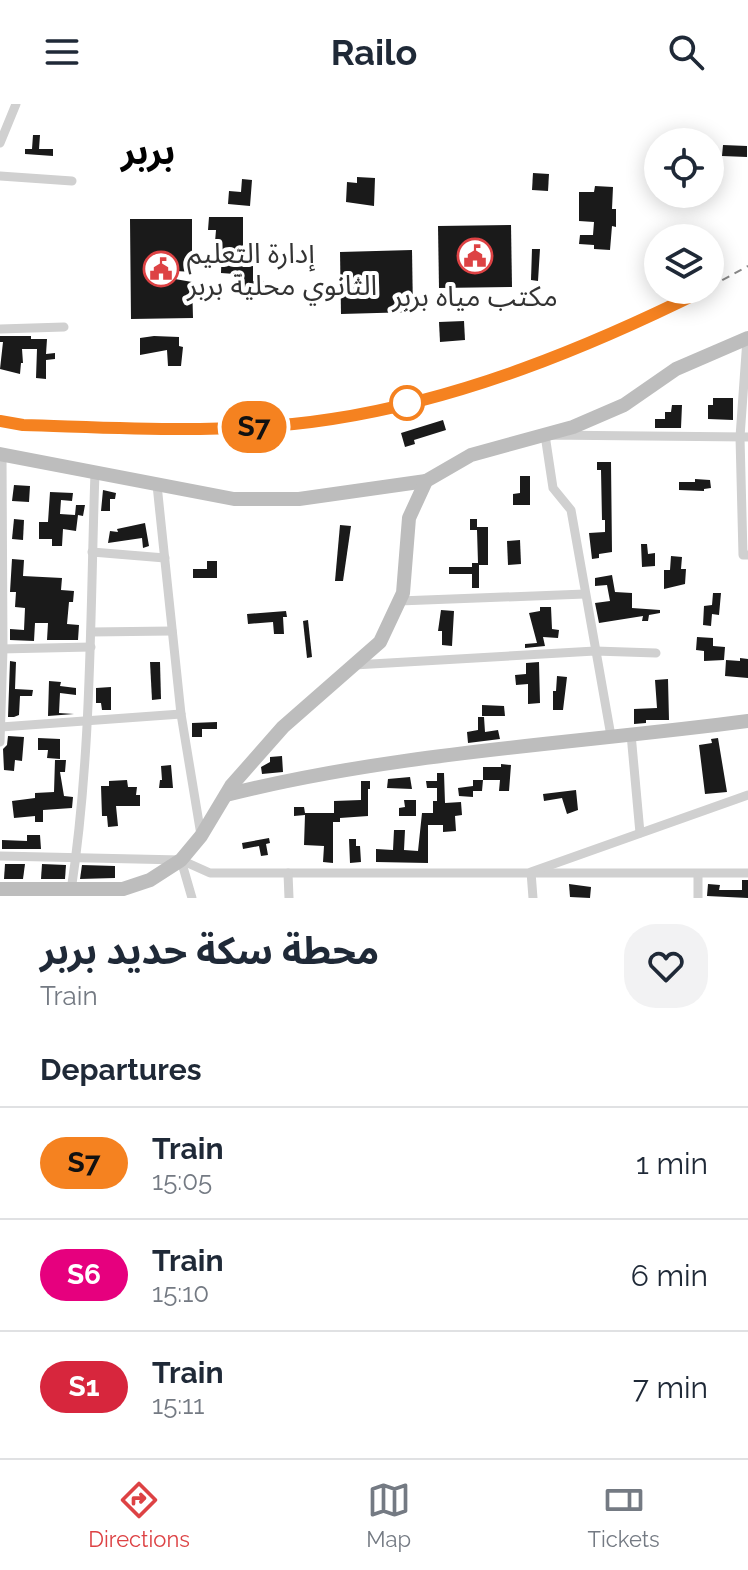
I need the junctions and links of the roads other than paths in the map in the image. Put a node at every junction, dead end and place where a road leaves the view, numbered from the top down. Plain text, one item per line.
1 (16, 104) edge
2 (0, 143) edge
3 (0, 176) edge
4 (72, 181) dead end
5 (64, 327) dead end
6 (0, 329) edge
7 (748, 338) edge
8 (545, 435) junction
9 (744, 437) edge
10 (1, 454) edge
11 (95, 473) junction
12 (426, 481) junction
13 (157, 485) junction
14 (1, 548) edge
15 (92, 552) junction
16 (748, 555) edge
17 (165, 558) junction
18 (585, 594) junction
19 (399, 601) junction
20 (172, 631) junction
21 (91, 632) junction
22 (91, 647) junction
23 (2, 649) edge
24 (595, 651) junction
25 (656, 653) dead end
26 (354, 665) junction
27 (181, 714) junction
28 (86, 721) junction
29 (748, 721) edge
30 (1, 727) edge
31 (631, 734) junction
32 (611, 736) junction
33 (0, 742) edge
34 (226, 795) junction
35 (748, 795) edge
36 (640, 833) junction
37 (201, 836) junction
38 (0, 856) edge
39 (76, 857) junction
40 (181, 860) junction
41 (531, 872) junction
42 (288, 873) junction
43 (748, 873) edge
44 (698, 875) junction
45 (0, 889) edge
46 (71, 891) junction
47 (47, 894) edge
48 (90, 894) edge
49 (123, 894) edge
50 (192, 898) edge
51 (289, 898) edge
52 (533, 898) edge
53 (698, 898) edge

1 - 2 street
3 - 4 street
5 - 6 street
7 - 8 street
7 - 9 street
8 - 9 street
8 - 12 street
8 - 18 street
9 - 16 street
10 - 11 street
10 - 14 street
11 - 13 street
11 - 15 street
12 - 13 street
12 - 19 street
13 - 17 street
14 - 23 street
15 - 17 street
15 - 21 street
17 - 20 street
18 - 19 street
18 - 24 street
19 - 26 street
20 - 21 street
20 - 27 street
21 - 22 street
22 - 23 street
22 - 28 street
23 - 30 street
24 - 25 street
24 - 26 street
24 - 32 street
26 - 34 street
27 - 28 street
27 - 37 street
28 - 30 street
28 - 39 street
29 - 31 street
30 - 33 street
31 - 32 street
31 - 36 street
32 - 34 street
34 - 37 street
35 - 36 street
36 - 41 street
37 - 40 street
38 - 39 street
39 - 40 street
39 - 46 street
40 - 42 street
40 - 49 street
40 - 50 street
41 - 42 street
41 - 44 street
41 - 52 street
42 - 51 street
43 - 44 street
44 - 53 street
45 - 47 street
46 - 47 street
46 - 48 street
48 - 49 street

